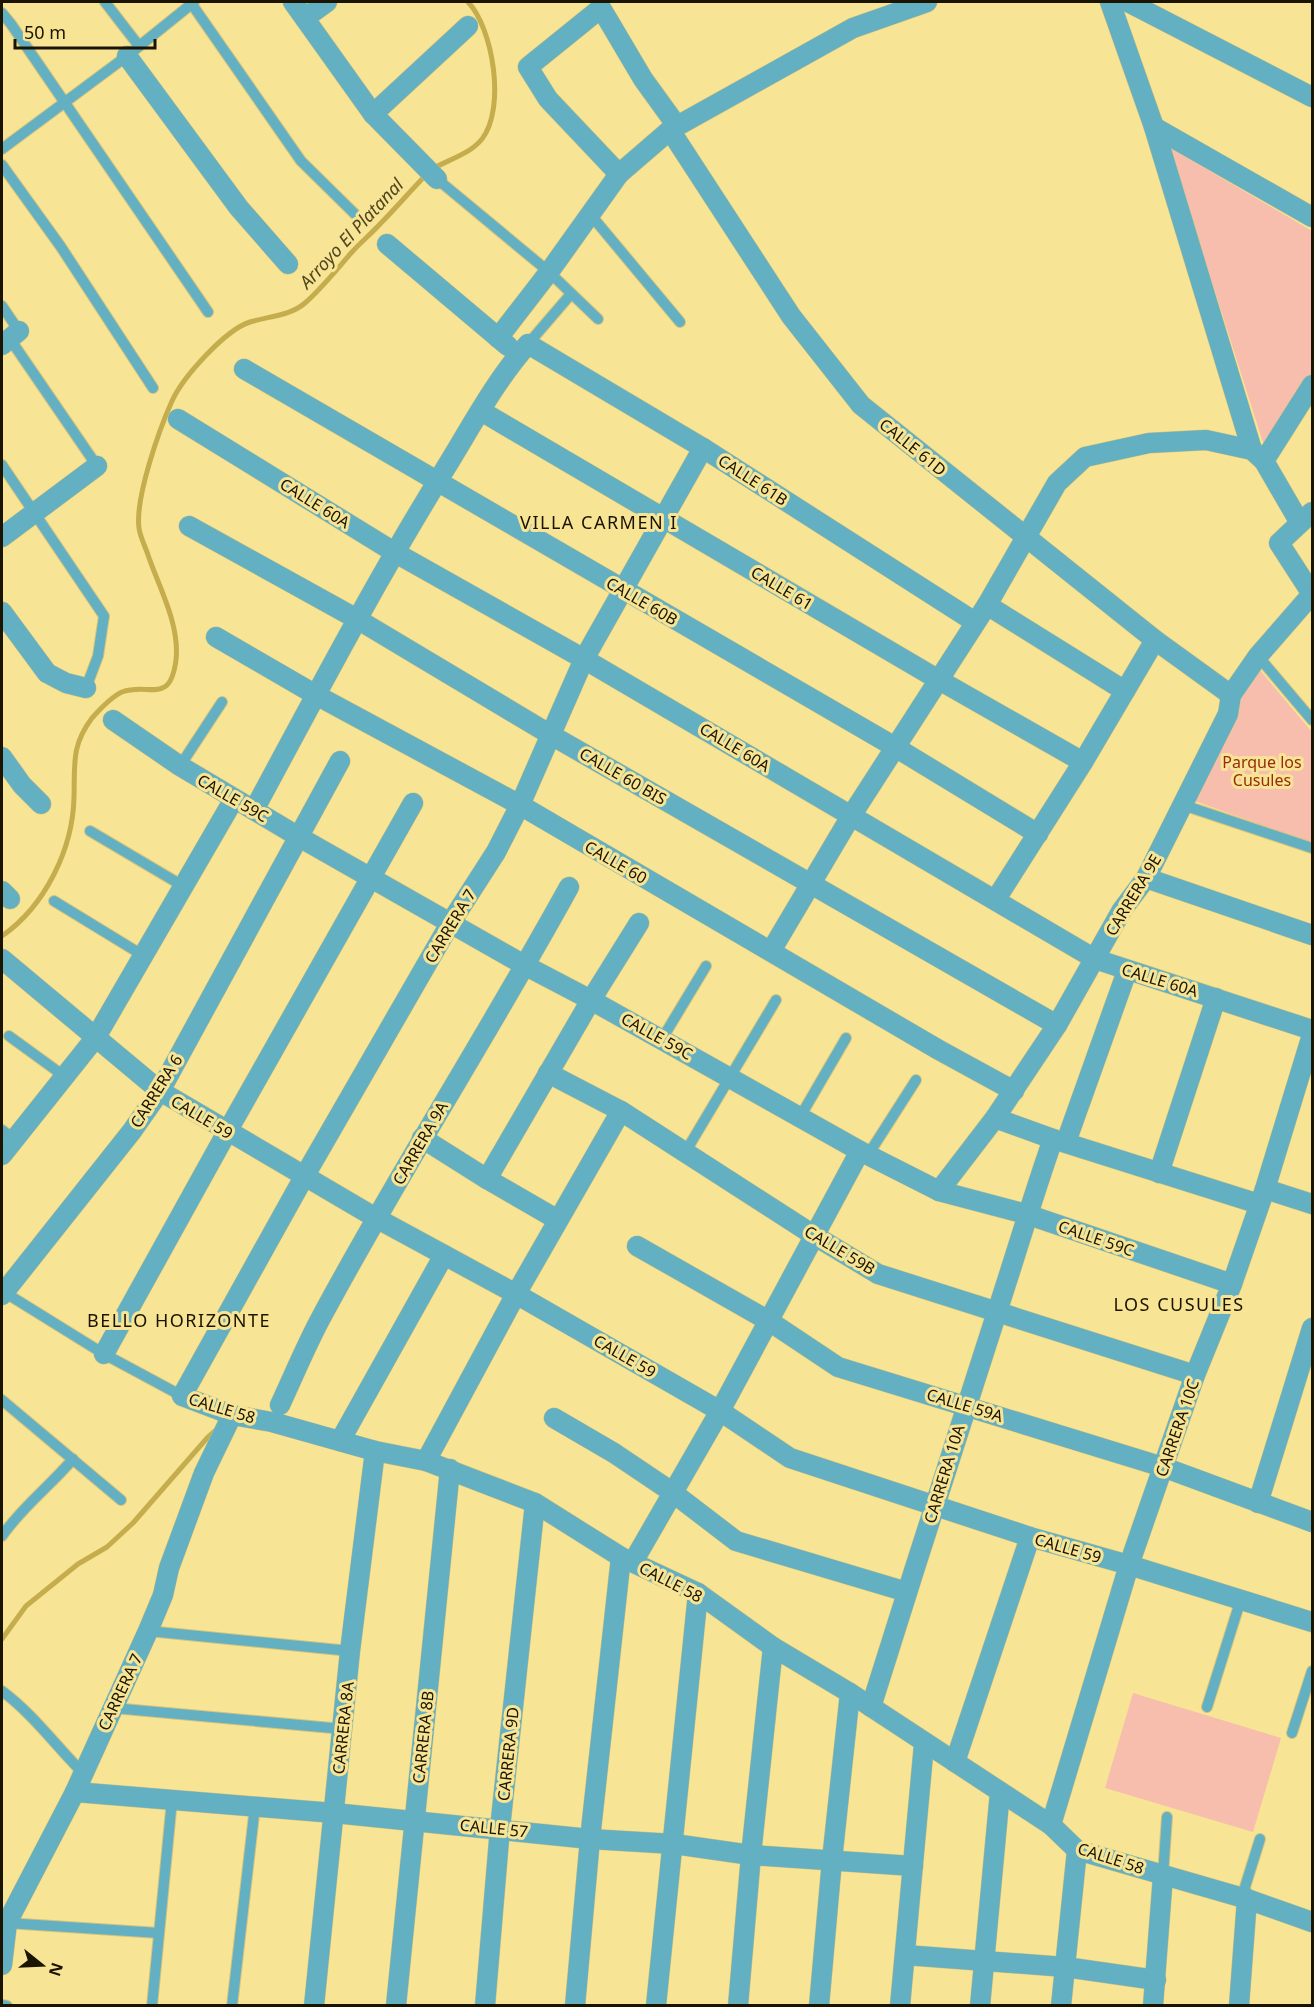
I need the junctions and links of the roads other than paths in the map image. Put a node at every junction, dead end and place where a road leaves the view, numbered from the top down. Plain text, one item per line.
1 (105, 2) edge
2 (192, 2) edge
3 (293, 2) edge
4 (327, 2) edge
5 (927, 2) edge
6 (1110, 2) edge
7 (1128, 2) edge
8 (2, 14) edge
9 (305, 18) junction
10 (468, 26) dead end
11 (133, 51) junction
12 (1312, 97) edge
13 (66, 102) junction
14 (373, 114) junction
15 (1154, 126) junction
16 (673, 128) junction
17 (2, 149) edge
18 (2, 165) edge
19 (619, 174) junction
20 (438, 179) joint
21 (590, 214) junction
22 (1312, 217) edge
23 (362, 221) dead end
24 (387, 244) dead end
25 (288, 264) dead end
26 (549, 272) junction
27 (571, 294) junction
28 (2, 306) edge
29 (208, 312) dead end
30 (598, 319) dead end
31 (680, 322) dead end
32 (10, 338) edge
33 (498, 338) junction
34 (523, 349) junction
35 (244, 369) dead end
36 (153, 388) dead end
37 (1312, 388) edge
38 (481, 411) junction
39 (178, 419) dead end
40 (703, 448) junction
41 (1258, 455) junction
42 (2, 465) edge
43 (98, 466) joint
44 (438, 481) junction
45 (35, 514) junction
46 (1306, 517) edge
47 (664, 518) junction
48 (189, 526) dead end
49 (2, 537) edge
50 (1026, 537) junction
51 (394, 552) junction
52 (624, 591) junction
53 (1312, 594) edge
54 (987, 605) junction
55 (2, 612) edge
56 (357, 619) junction
57 (975, 622) junction
58 (216, 637) dead end
59 (1155, 640) junction
60 (1258, 656) junction
61 (584, 658) junction
62 (939, 680) junction
63 (86, 688) joint
64 (1125, 691) junction
65 (316, 695) junction
66 (1231, 695) junction
67 (222, 702) dead end
68 (113, 720) dead end
69 (1312, 720) edge
70 (551, 735) junction
71 (895, 747) junction
72 (2, 757) edge
73 (340, 761) dead end
74 (1083, 762) junction
75 (180, 766) junction
76 (234, 799) junction
77 (413, 803) dead end
78 (41, 804) dead end
79 (520, 805) junction
80 (1184, 805) junction
81 (254, 810) junction
82 (851, 816) junction
83 (90, 831) dead end
84 (1038, 834) junction
85 (299, 837) junction
86 (1312, 848) edge
87 (370, 876) junction
88 (1146, 878) junction
89 (810, 884) junction
90 (183, 886) junction
91 (570, 887) dead end
92 (996, 899) junction
93 (54, 901) dead end
94 (451, 922) junction
95 (639, 923) dead end
96 (1312, 935) edge
97 (771, 951) junction
98 (144, 956) junction
99 (2, 959) edge
100 (1095, 959) junction
101 (526, 966) junction
102 (706, 966) dead end
103 (1127, 971) junction
104 (1216, 998) junction
105 (591, 1000) junction
106 (776, 1000) dead end
107 (1057, 1025) junction
108 (1312, 1030) edge
109 (1312, 1035) edge
110 (9, 1036) dead end
111 (96, 1037) junction
112 (846, 1038) dead end
113 (662, 1039) junction
114 (548, 1073) junction
115 (64, 1076) junction
116 (730, 1077) junction
117 (916, 1080) dead end
118 (160, 1091) junction
119 (1014, 1091) junction
120 (621, 1111) junction
121 (800, 1116) junction
122 (995, 1118) junction
123 (227, 1132) junction
124 (8, 1134) edge
125 (422, 1138) junction
126 (1059, 1140) junction
127 (686, 1152) junction
128 (864, 1153) junction
129 (2, 1155) edge
130 (1159, 1173) junction
131 (304, 1177) junction
132 (487, 1179) junction
133 (939, 1191) junction
134 (1262, 1197) junction
135 (1312, 1204) edge
136 (1026, 1214) junction
137 (376, 1218) junction
138 (558, 1220) junction
139 (815, 1236) junction
140 (637, 1246) dead end
141 (444, 1255) junction
142 (1232, 1284) junction
143 (3, 1294) edge
144 (516, 1294) junction
145 (997, 1311) junction
146 (769, 1321) junction
147 (1312, 1328) edge
148 (104, 1354) junction
149 (1195, 1375) junction
150 (182, 1396) junction
151 (6, 1403) edge
152 (280, 1405) dead end
153 (966, 1405) junction
154 (720, 1411) junction
155 (232, 1415) junction
156 (2, 1417) edge
157 (554, 1418) dead end
158 (340, 1441) junction
159 (375, 1450) junction
160 (73, 1459) junction
161 (426, 1461) junction
162 (1163, 1467) junction
163 (450, 1469) junction
164 (672, 1492) junction
165 (121, 1500) dead end
166 (535, 1503) junction
167 (1257, 1503) junction
168 (934, 1506) junction
169 (1312, 1522) edge
170 (2, 1536) edge
171 (1030, 1537) junction
172 (627, 1560) junction
173 (1129, 1565) junction
174 (907, 1592) junction
175 (698, 1593) junction
176 (1241, 1599) junction
177 (1312, 1622) edge
178 (148, 1631) junction
179 (773, 1647) junction
180 (350, 1651) junction
181 (1312, 1671) edge
182 (2, 1691) edge
183 (850, 1693) junction
184 (871, 1707) junction
185 (1207, 1707) dead end
186 (112, 1708) junction
187 (343, 1729) junction
188 (1292, 1733) dead end
189 (924, 1743) junction
190 (955, 1762) junction
191 (83, 1773) junction
192 (75, 1792) junction
193 (1000, 1792) junction
194 (172, 1800) junction
195 (255, 1806) junction
196 (334, 1813) junction
197 (1167, 1817) dead end
198 (415, 1820) junction
199 (1051, 1825) junction
200 (500, 1828) junction
201 (590, 1839) junction
202 (1260, 1839) dead end
203 (674, 1844) junction
204 (1077, 1850) junction
205 (751, 1854) junction
206 (831, 1860) junction
207 (913, 1866) junction
208 (1163, 1875) junction
209 (1246, 1899) junction
210 (1312, 1922) edge
211 (5, 1926) edge
212 (159, 1933) junction
213 (905, 1955) junction
214 (985, 1961) junction
215 (2, 1965) edge
216 (1065, 1967) junction
217 (1156, 1980) junction
218 (2, 2005) edge
219 (7, 2006) edge
220 (152, 2006) edge
221 (232, 2006) edge
222 (314, 2006) edge
223 (396, 2006) edge
224 (485, 2006) edge
225 (574, 2006) edge
226 (656, 2006) edge
227 (738, 2006) edge
228 (819, 2006) edge
229 (900, 2006) edge
230 (980, 2006) edge
231 (1061, 2006) edge
232 (1153, 2006) edge
233 (1239, 2006) edge

1 - 11 lane
2 - 11 lane
2 - 23 lane
3 - 9 street
4 - 9 street
5 - 16 street
6 - 15 street
7 - 12 street
8 - 13 lane
9 - 14 street
10 - 14 street
11 - 13 lane
11 - 25 street
13 - 17 lane
13 - 29 lane
14 - 20 street
15 - 22 street
15 - 41 street
16 - 19 street
16 - 19 street, CALLE 61D
16 - 50 street, CALLE 61D
18 - 36 lane
19 - 21 street
20 - 26 lane
21 - 26 street
21 - 31 lane
24 - 33 street, CALLE 61B
26 - 27 lane
26 - 33 street
27 - 30 lane
27 - 34 lane
28 - 32 lane
32 - 43 lane
33 - 34 street, CALLE 61B
34 - 38 street
34 - 40 street, CALLE 61B
35 - 44 street, CALLE 60B
37 - 41 street
38 - 44 street
38 - 47 street, CALLE 61
39 - 51 street, CALLE 60A
40 - 47 street, CARRERA 7
40 - 57 street, CALLE 61B
41 - 46 street
41 - 50 street
42 - 45 lane
43 - 45 street
44 - 51 street
44 - 52 street, CALLE 60B
45 - 49 street
45 - 63 lane
46 - 53 street
47 - 52 street, CARRERA 7
47 - 62 street, CALLE 61
48 - 56 street, CALLE 60 BIS
50 - 54 street
50 - 59 street, CALLE 61D
51 - 56 street
51 - 61 street, CALLE 60A
52 - 61 street, CARRERA 7
52 - 71 street, CALLE 60B
53 - 60 street, CARRERA 9E
54 - 57 street
54 - 64 street
55 - 63 street
56 - 65 street
56 - 70 street, CALLE 60 BIS
57 - 62 street
58 - 65 street, CALLE 60
59 - 64 street
59 - 66 street, CALLE 61D
60 - 66 street, CARRERA 9E
60 - 69 lane
61 - 70 street, CARRERA 7
61 - 82 street, CALLE 60A
62 - 71 street
62 - 74 street, CALLE 61
64 - 74 street
65 - 79 street, CALLE 60
65 - 81 street
66 - 80 street, CARRERA 9E
67 - 75 lane
68 - 75 street, CALLE 59C
70 - 79 street, CARRERA 7
70 - 89 street, CALLE 60 BIS
71 - 82 street
71 - 84 street, CALLE 60B
72 - 78 street
73 - 85 street, CARRERA 6
74 - 84 street
75 - 76 street, CALLE 59C
76 - 81 street, CALLE 59C
76 - 90 street
77 - 87 street
79 - 94 street, CARRERA 7
79 - 97 street, CALLE 60
80 - 86 lane
80 - 88 street, CARRERA 9E
81 - 85 street, CALLE 59C
82 - 89 street
82 - 92 street, CALLE 60A
83 - 90 lane
84 - 92 street
85 - 87 street, CALLE 59C
85 - 118 street, CARRERA 6
87 - 94 street, CALLE 59C
87 - 123 street
88 - 96 street
88 - 100 street, CARRERA 9E
89 - 97 street
89 - 107 street, CALLE 60 BIS
90 - 98 street
91 - 101 street, CARRERA 9A
92 - 100 street, CALLE 60A
93 - 98 lane
94 - 101 street, CALLE 59C
94 - 131 street, CARRERA 7
95 - 105 street
97 - 119 street, CALLE 60
98 - 111 street
99 - 111 street, CALLE 59
100 - 103 street, CALLE 60A
100 - 107 street, CARRERA 9E
101 - 105 street, CALLE 59C
101 - 125 street, CARRERA 9A
102 - 113 lane
103 - 104 street, CALLE 60A
103 - 126 street, CARRERA 10A
104 - 108 street, CALLE 60A
104 - 130 street
105 - 113 street, CALLE 59C
105 - 114 street
106 - 116 lane
107 - 119 street, CARRERA 9E
109 - 134 street, CARRERA 10C
110 - 115 lane
111 - 115 street
111 - 118 street, CALLE 59
112 - 121 lane
113 - 116 street, CALLE 59C
114 - 120 street, CALLE 59B
114 - 132 street
115 - 124 street
116 - 121 street, CALLE 59C
116 - 127 lane
117 - 128 lane
118 - 123 street, CALLE 59
118 - 143 street, CARRERA 6
119 - 122 street, CARRERA 9E
120 - 127 street, CALLE 59B
120 - 138 street
121 - 128 street, CALLE 59C
122 - 126 street
122 - 133 street, CARRERA 9E
123 - 131 street, CALLE 59
123 - 148 street
124 - 129 street
125 - 132 street
125 - 137 street, CARRERA 9A
126 - 130 street
126 - 136 street, CARRERA 10A
127 - 139 street, CALLE 59B
128 - 133 street, CALLE 59C
128 - 139 street
130 - 134 street
131 - 137 street, CALLE 59
131 - 150 street, CARRERA 7
132 - 138 street
133 - 136 street, CALLE 59C
134 - 135 street
134 - 142 street, CARRERA 10C
136 - 142 street, CALLE 59C
136 - 145 street, CARRERA 10A
137 - 141 street, CALLE 59
137 - 152 street, CARRERA 9A
138 - 144 street
139 - 145 street, CALLE 59B
139 - 146 street
140 - 146 street, CALLE 59A
141 - 144 street, CALLE 59
141 - 158 street
142 - 149 street, CARRERA 10C
143 - 148 lane, CALLE 58
144 - 154 street, CALLE 59
144 - 161 street
145 - 149 street, CALLE 59B
145 - 153 street, CARRERA 10A
146 - 153 street, CALLE 59A
146 - 154 street
147 - 167 street
148 - 150 lane, CALLE 58
149 - 162 street, CARRERA 10C
150 - 155 street, CALLE 58
151 - 156 lane
151 - 160 lane
153 - 162 street, CALLE 59A
153 - 168 street, CARRERA 10A
154 - 164 street
154 - 168 street, CALLE 59
155 - 158 street, CALLE 58
155 - 178 street, CARRERA 7
157 - 164 street
158 - 159 street, CALLE 58
159 - 161 street, CALLE 58
159 - 180 street, CARRERA 8A
160 - 165 lane
160 - 170 lane
161 - 163 street, CALLE 58
162 - 167 street, CALLE 59A
162 - 173 street, CARRERA 10C
163 - 166 street, CALLE 58
163 - 198 street, CARRERA 8B
164 - 172 street
164 - 174 street
166 - 172 street, CALLE 58
166 - 200 street, CARRERA 9D
167 - 169 street, CALLE 59A
168 - 171 street, CALLE 59
168 - 174 street, CARRERA 10A
171 - 173 street, CALLE 59
171 - 190 street
172 - 175 street, CALLE 58
172 - 201 street
173 - 176 street, CALLE 59
173 - 199 street, CARRERA 10C
174 - 184 street, CARRERA 10A
175 - 179 street, CALLE 58
175 - 203 street
176 - 177 street, CALLE 59
176 - 185 lane
178 - 180 lane
178 - 186 street, CARRERA 7
179 - 183 street, CALLE 58
179 - 205 street
180 - 187 street, CARRERA 8A
181 - 188 lane
182 - 191 lane
183 - 184 street, CALLE 58
183 - 206 street
184 - 189 street, CALLE 58
186 - 187 lane
186 - 191 street, CARRERA 7
187 - 196 street, CARRERA 8A
189 - 190 street, CALLE 58
189 - 207 street
190 - 193 street, CALLE 58
191 - 192 street, CARRERA 7
192 - 194 street, CALLE 57
192 - 211 street, CARRERA 7
193 - 199 street, CALLE 58
193 - 214 street
194 - 195 street, CALLE 57
194 - 212 lane
195 - 196 street, CALLE 57
195 - 221 lane
196 - 198 street, CALLE 57
196 - 222 street, CARRERA 8A
197 - 208 lane
198 - 200 street, CALLE 57
198 - 223 street, CARRERA 8B
199 - 204 street, CALLE 58
200 - 201 street, CALLE 57
200 - 224 street, CARRERA 9D
201 - 203 street, CALLE 57
201 - 225 street
202 - 209 lane
203 - 205 street, CALLE 57
203 - 226 street
204 - 208 street, CALLE 58
204 - 216 street
205 - 206 street, CALLE 57
205 - 227 street
206 - 207 street, CALLE 57
206 - 228 street
207 - 213 street
208 - 209 street, CALLE 58
208 - 217 street
209 - 210 street, CALLE 58
209 - 233 street
211 - 212 lane
211 - 215 street, CARRERA 7
212 - 220 lane
213 - 214 street
213 - 229 street
214 - 216 street
214 - 230 street
216 - 217 street
216 - 231 street
217 - 232 street
218 - 219 lane

